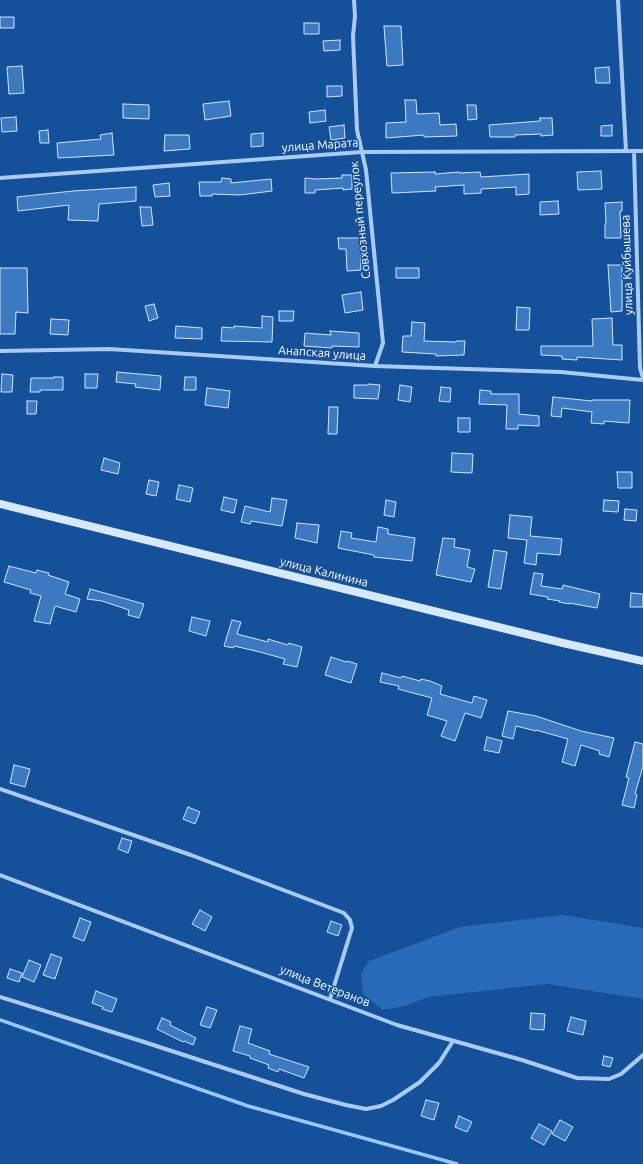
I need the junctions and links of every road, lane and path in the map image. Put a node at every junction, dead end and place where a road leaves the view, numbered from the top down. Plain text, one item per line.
1 (354, 0) edge
2 (618, 0) edge
3 (626, 151) junction
4 (634, 151) junction
5 (643, 151) edge
6 (362, 152) junction
7 (0, 178) edge
8 (636, 249) junction
9 (643, 249) edge
10 (0, 351) edge
11 (375, 366) junction
12 (643, 379) edge
13 (0, 504) edge
14 (643, 661) edge
15 (0, 789) edge
16 (0, 875) edge
17 (0, 997) edge
18 (330, 999) junction
19 (453, 1041) junction
20 (643, 1055) edge

1 - 6 street, Совхозный переулок
2 - 3 street
3 - 4 street, улица Марата
3 - 6 street, улица Марата
4 - 5 street, улица Марата
4 - 8 street, улица Куйбышева
6 - 7 street, улица Марата
6 - 11 street, Совхозный переулок
8 - 9 street
8 - 12 street, улица Куйбышева
10 - 11 street, Анапская улица
11 - 12 street, Анапская улица
13 - 14 main road, улица Калинина
15 - 18 street
16 - 18 street, улица Ветеранов
17 - 19 street
18 - 19 street, улица Ветеранов
19 - 20 street, улица Ветеранов

